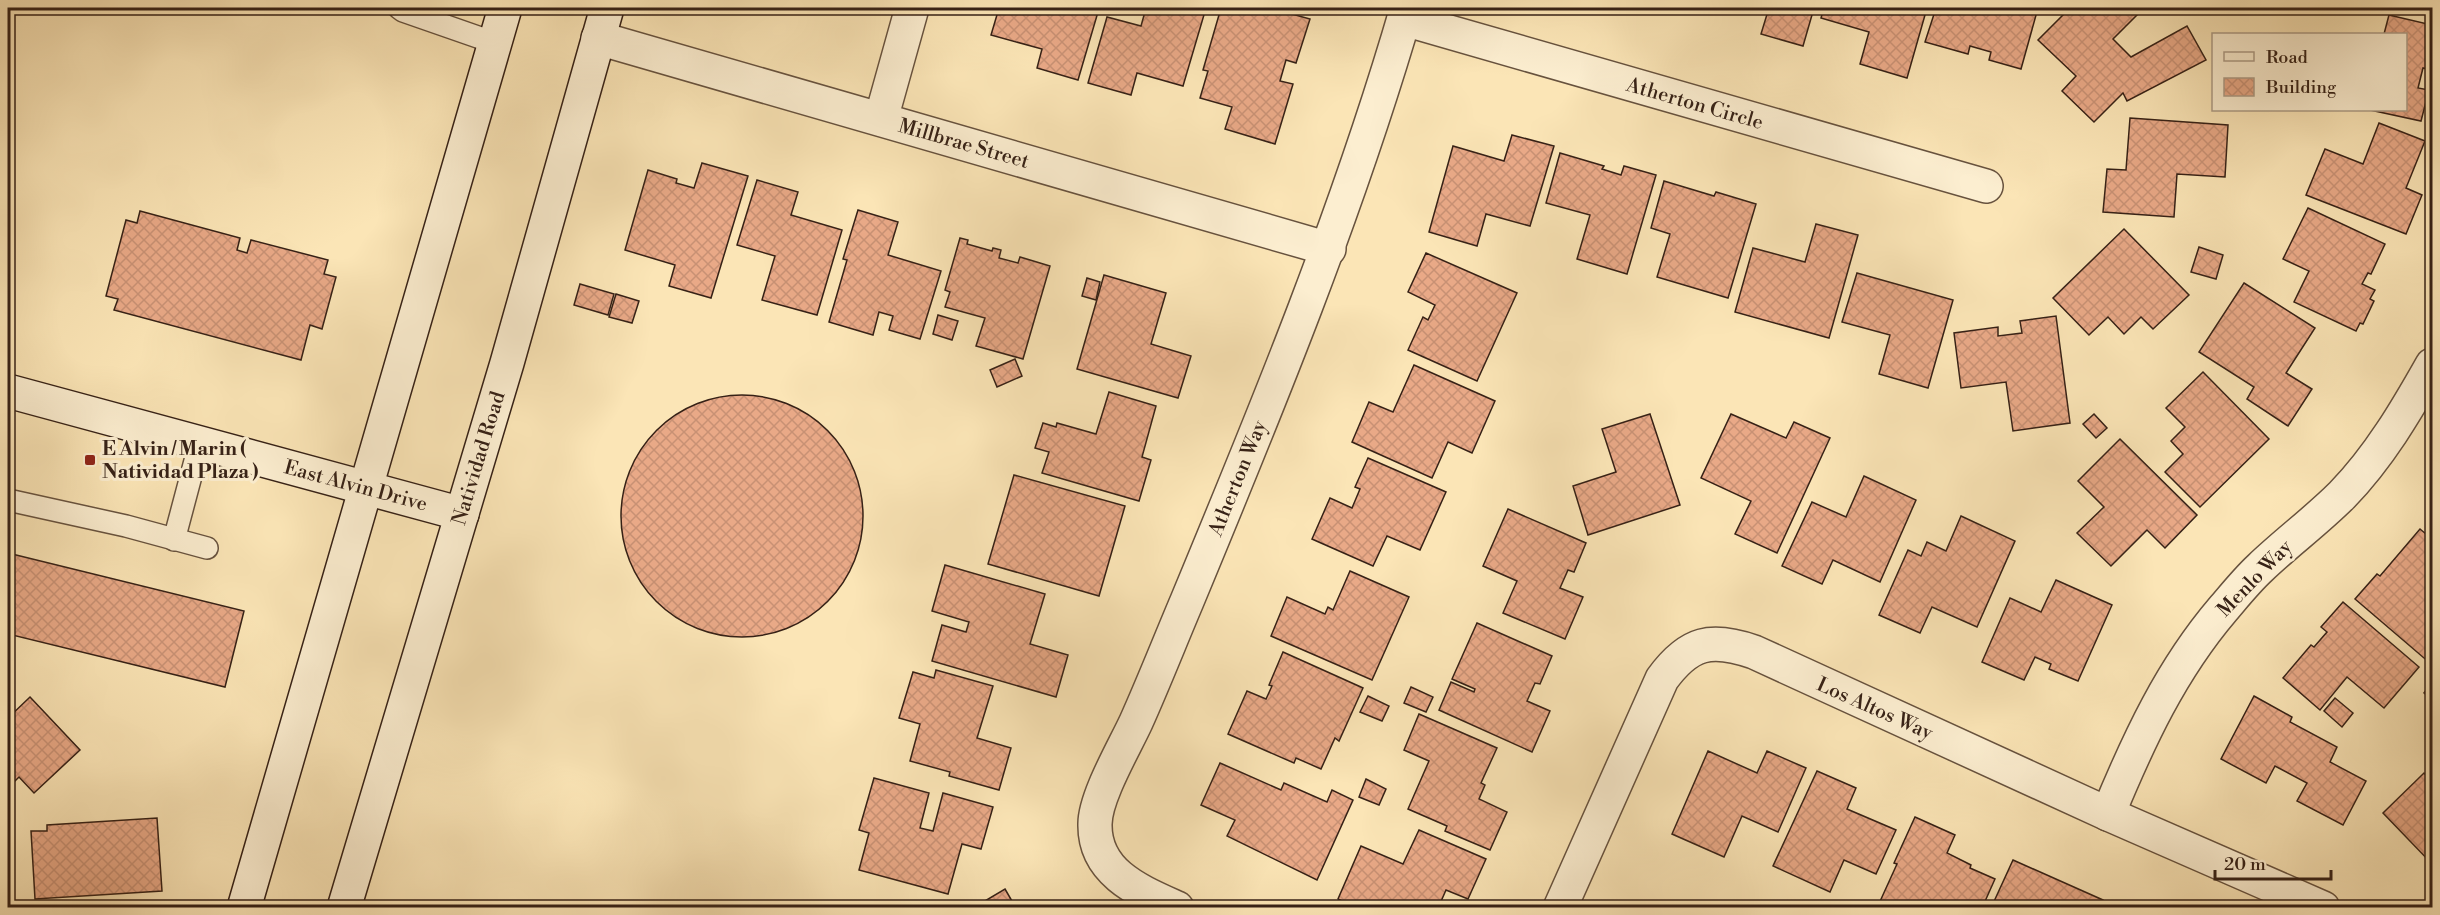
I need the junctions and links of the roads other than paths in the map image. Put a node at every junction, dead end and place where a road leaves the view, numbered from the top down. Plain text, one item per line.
1 (399, 8) edge
2 (505, 8) edge
3 (607, 8) edge
4 (912, 8) edge
5 (1405, 13) edge
6 (598, 38) junction
7 (495, 43) junction
8 (881, 119) junction
9 (1986, 186) dead end
10 (1329, 249) junction
11 (2433, 365) edge
12 (8, 391) edge
13 (200, 442) junction
14 (365, 487) junction
15 (8, 500) edge
16 (462, 513) junction
17 (174, 540) junction
18 (207, 548) dead end
19 (2108, 814) junction
20 (244, 908) edge
21 (344, 908) edge
22 (1177, 908) edge
23 (1560, 908) edge
24 (2323, 908) edge

1 - 7 lane
2 - 7 street
3 - 6 street, Natividad Road
4 - 8 street
5 - 9 street, Atherton Circle
5 - 10 street, Atherton Way
6 - 8 street, Millbrae Street
6 - 16 street, Natividad Road
7 - 14 street
8 - 10 street, Millbrae Street
10 - 22 street, Atherton Way
11 - 19 street, Menlo Way
12 - 13 street, East Alvin Drive
13 - 14 street, East Alvin Drive
13 - 17 lane
14 - 16 street, East Alvin Drive
14 - 20 street
15 - 17 lane
16 - 21 street, Natividad Road
17 - 18 lane
19 - 23 street, Los Altos Way
19 - 24 street, Los Altos Way

